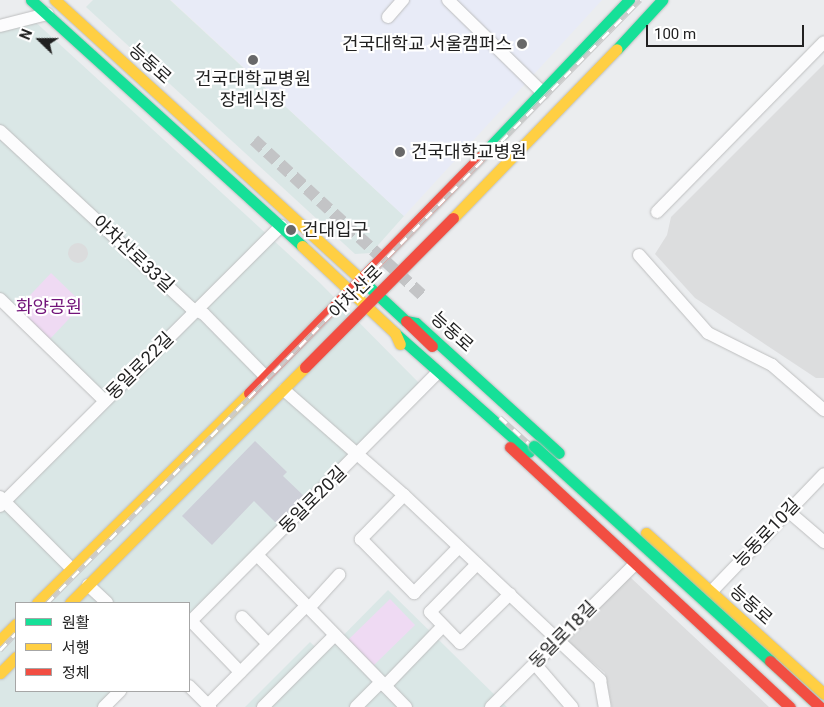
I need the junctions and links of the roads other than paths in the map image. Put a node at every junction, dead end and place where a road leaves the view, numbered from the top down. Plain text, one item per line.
1 (31, 0) edge
2 (55, 0) edge
3 (403, 0) edge
4 (448, 0) edge
5 (629, 0) edge
6 (662, 0) edge
7 (47, 14) junction
8 (388, 17) dead end
9 (0, 26) edge
10 (88, 29) junction
11 (78, 42) junction
12 (824, 42) edge
13 (542, 94) junction
14 (0, 131) edge
15 (657, 212) dead end
16 (281, 226) junction
17 (639, 255) dead end
18 (364, 279) junction
19 (351, 292) junction
20 (379, 294) junction
21 (0, 299) edge
22 (367, 306) junction
23 (196, 310) junction
24 (331, 311) junction
25 (406, 322) junction
26 (348, 326) junction
27 (329, 329) junction
28 (395, 333) junction
29 (265, 376) junction
30 (434, 376) junction
31 (284, 390) junction
32 (105, 402) junction
33 (824, 410) edge
34 (532, 449) junction
35 (359, 454) junction
36 (824, 474) edge
37 (404, 495) junction
38 (2, 501) edge
39 (788, 512) junction
40 (98, 542) junction
41 (824, 542) edge
42 (113, 543) junction
43 (459, 547) junction
44 (257, 555) junction
45 (115, 558) junction
46 (477, 564) junction
47 (634, 564) junction
48 (72, 569) junction
49 (339, 575) dead end
50 (88, 585) junction
51 (711, 592) junction
52 (510, 594) junction
53 (38, 602) edge
54 (71, 602) edge
55 (106, 602) edge
56 (308, 607) junction
57 (242, 617) dead end
58 (190, 622) edge
59 (15, 625) edge
60 (443, 626) junction
61 (335, 635) junction
62 (0, 640) edge
63 (559, 640) junction
64 (268, 644) junction
65 (15, 658) edge
66 (535, 664) junction
67 (240, 672) junction
68 (0, 673) edge
69 (383, 684) junction
70 (821, 686) edge
71 (190, 687) edge
72 (119, 692) edge
73 (203, 704) edge
74 (104, 707) edge
75 (263, 707) edge
76 (356, 707) edge
77 (406, 707) edge
78 (491, 707) edge
79 (572, 707) edge
80 (605, 707) edge
81 (790, 707) edge
82 (811, 707) edge
83 (820, 707) edge

1 - 7 main road, 능동로
2 - 10 main road, 능동로
3 - 8 street
4 - 13 street
5 - 13 main road, 아차산로
6 - 20 main road, 아차산로
7 - 9 street
7 - 11 main road, 능동로
10 - 11 main road
10 - 18 main road, 능동로
11 - 16 main road, 능동로
12 - 15 street
13 - 18 main road, 아차산로
14 - 23 street, 아차산로33길
16 - 19 main road, 능동로
16 - 23 street, 동일로22길
17 - 33 street
18 - 19 main road, 아차산로
18 - 20 main road, 능동로
19 - 22 main road, 능동로
19 - 24 main road, 아차산로
20 - 22 main road, 아차산로
20 - 25 main road, 능동로
21 - 32 street
22 - 26 main road, 아차산로
22 - 28 main road, 능동로
23 - 29 street, 아차산로33길
23 - 32 street, 동일로22길
24 - 27 main road
24 - 29 main road, 아차산로
25 - 34 main road
25 - 51 main road, 능동로
26 - 27 main road
26 - 31 main road, 아차산로
27 - 42 main road
28 - 30 main road, 능동로
28 - 34 main road, 능동로
29 - 40 main road, 아차산로
30 - 35 street, 동일로20길
30 - 47 main road, 능동로
31 - 35 street
31 - 45 main road, 아차산로
32 - 38 street, 동일로22길
34 - 82 main road
34 - 83 main road, bridge
35 - 37 street
35 - 44 street, 동일로20길
36 - 39 street, 능동로10길
37 - 43 street
37 - 43 street
38 - 48 street
39 - 41 street
39 - 51 street, 능동로10길
40 - 42 main road
40 - 48 main road, 아차산로
42 - 45 main road
43 - 46 street
44 - 56 street
44 - 58 street, 동일로20길
45 - 50 main road, 아차산로
46 - 52 street
46 - 60 street
47 - 63 street, 동일로18길
47 - 81 main road, 능동로
48 - 53 main road, 아차산로
49 - 56 street
50 - 54 main road, 아차산로
50 - 55 street
51 - 70 main road, 능동로
52 - 60 street
52 - 63 street
56 - 61 street
56 - 64 street
57 - 64 street
58 - 67 street, 동일로20길
59 - 62 main road
60 - 69 street
61 - 69 street
61 - 75 street
63 - 66 street, 동일로18길
63 - 80 street
64 - 67 street
65 - 68 main road
66 - 78 street, 동일로18길
66 - 79 street
67 - 73 street
69 - 76 street
69 - 77 street
71 - 73 street
72 - 74 street

